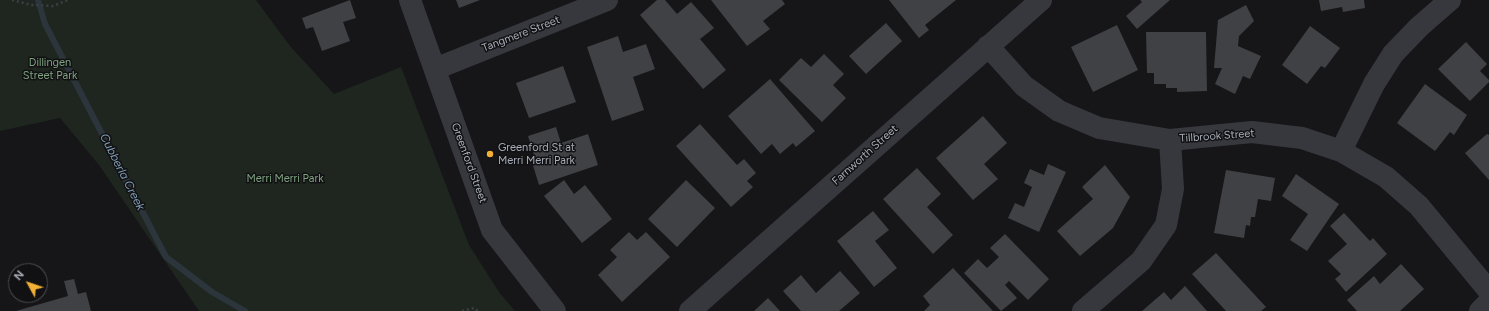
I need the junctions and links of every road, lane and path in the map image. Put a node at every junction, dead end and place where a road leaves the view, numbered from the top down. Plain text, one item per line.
1 (12, 0) edge
2 (68, 0) edge
3 (410, 0) edge
4 (607, 0) edge
5 (1041, 0) edge
6 (1450, 0) edge
7 (988, 46) junction
8 (435, 69) junction
9 (1170, 140) junction
10 (1341, 151) junction
11 (1489, 291) edge
12 (1489, 302) edge
13 (462, 311) edge
14 (478, 311) edge
15 (555, 311) edge
16 (690, 311) edge
17 (1083, 311) edge
18 (1480, 311) edge

1 - 2 path
3 - 8 street, Greenford Street
4 - 8 street, Tangmere Street
5 - 7 street, Farnworth Street
6 - 10 street
7 - 9 street, Tillbrook Street
7 - 16 street, Farnworth Street
8 - 15 street, Greenford Street
9 - 10 street, Tillbrook Street
9 - 17 street
10 - 11 street, Tillbrook Street
12 - 18 street
13 - 14 path

